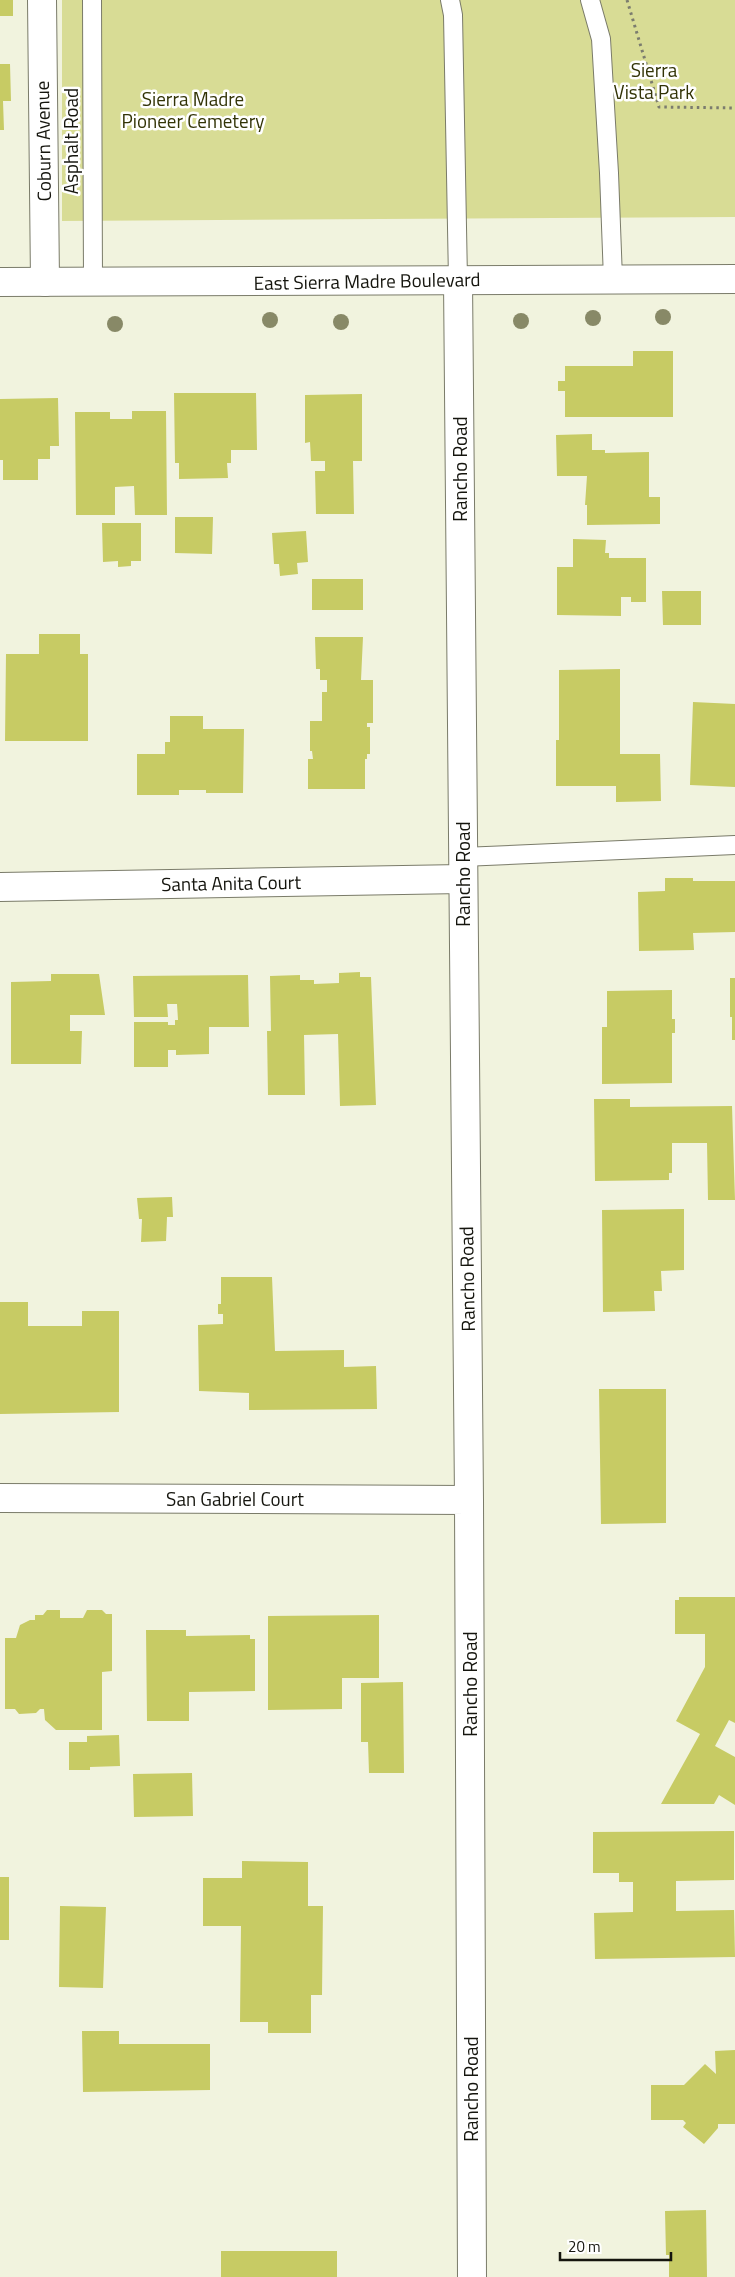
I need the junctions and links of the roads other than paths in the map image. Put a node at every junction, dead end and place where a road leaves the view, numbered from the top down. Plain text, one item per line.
1 (42, 0) edge
2 (92, 0) edge
3 (450, 0) edge
4 (590, 0) edge
5 (613, 279) junction
6 (735, 279) edge
7 (458, 280) junction
8 (0, 282) edge
9 (45, 282) junction
10 (93, 283) junction
11 (735, 845) edge
12 (462, 868) junction
13 (0, 887) edge
14 (0, 1498) edge
15 (469, 1500) junction
16 (472, 2277) edge

1 - 9 street, Coburn Avenue
2 - 10 lane, Asphalt Road
3 - 7 lane
4 - 5 lane
5 - 6 street, East Sierra Madre Boulevard
5 - 7 street, East Sierra Madre Boulevard
7 - 10 street, East Sierra Madre Boulevard
7 - 12 street, Rancho Road
8 - 9 street, East Sierra Madre Boulevard
9 - 10 street, East Sierra Madre Boulevard
11 - 12 lane
12 - 13 street, Santa Anita Court
12 - 15 street, Rancho Road
14 - 15 street, San Gabriel Court
15 - 16 street, Rancho Road

